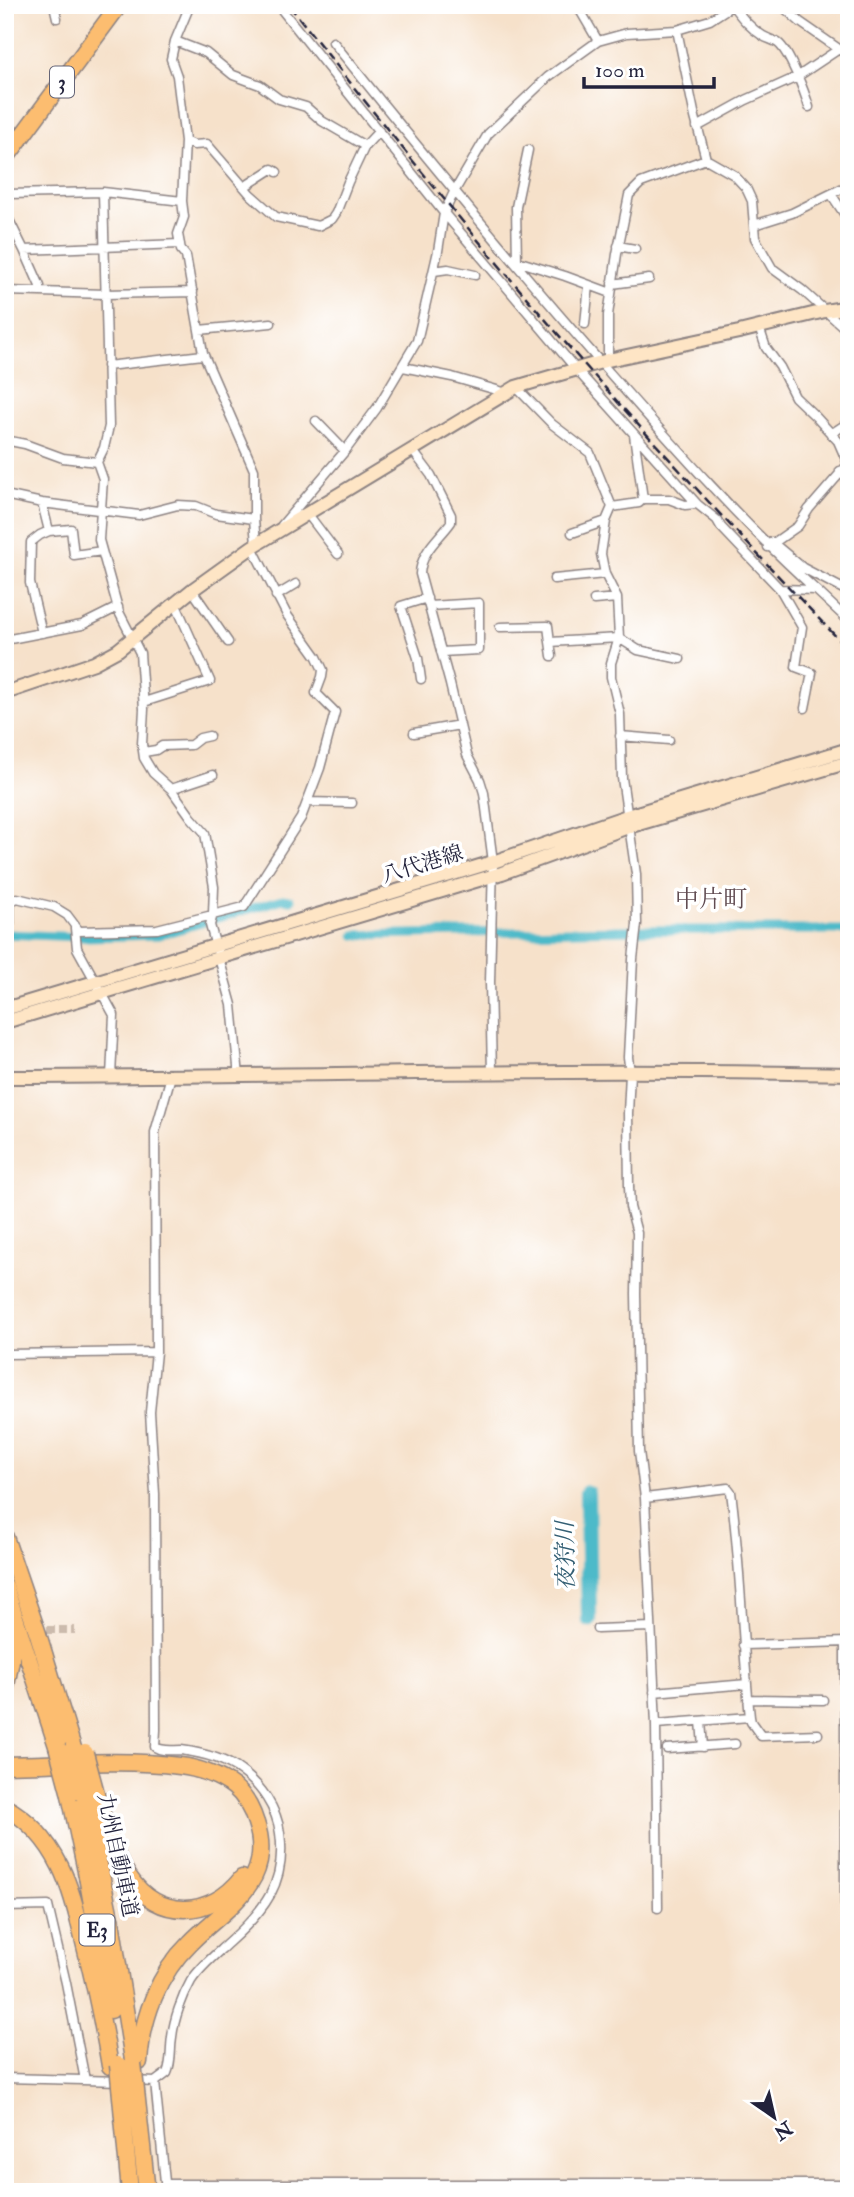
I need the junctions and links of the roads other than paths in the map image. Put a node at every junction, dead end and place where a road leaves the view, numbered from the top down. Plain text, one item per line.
1 (54, 5) edge
2 (108, 5) edge
3 (119, 5) edge
4 (190, 5) edge
5 (278, 5) edge
6 (293, 5) edge
7 (577, 5) edge
8 (733, 5) edge
9 (781, 5) edge
10 (285, 14) junction
11 (57, 18) dead end
12 (677, 30) junction
13 (175, 41) junction
14 (598, 41) junction
15 (333, 42) dead end
16 (839, 49) junction
17 (849, 56) edge
18 (797, 77) junction
19 (809, 107) dead end
20 (697, 127) junction
21 (379, 131) junction
22 (185, 141) junction
23 (5, 142) edge
24 (365, 146) junction
25 (528, 150) dead end
26 (5, 159) edge
27 (706, 159) junction
28 (277, 172) dead end
29 (849, 185) edge
30 (244, 187) junction
31 (103, 192) junction
32 (454, 192) junction
33 (831, 194) junction
34 (5, 196) edge
35 (182, 201) junction
36 (5, 212) edge
37 (444, 213) junction
38 (849, 221) edge
39 (754, 225) junction
40 (180, 244) junction
41 (618, 246) junction
42 (105, 247) junction
43 (635, 249) dead end
44 (24, 250) junction
45 (436, 271) junction
46 (475, 275) dead end
47 (649, 279) dead end
48 (589, 285) junction
49 (612, 288) junction
50 (5, 291) edge
51 (40, 292) junction
52 (192, 292) junction
53 (106, 294) junction
54 (849, 307) edge
55 (825, 311) junction
56 (271, 323) dead end
57 (585, 324) dead end
58 (759, 327) junction
59 (199, 330) junction
60 (849, 332) edge
61 (203, 355) junction
62 (604, 361) junction
63 (107, 366) junction
64 (403, 367) junction
65 (575, 368) junction
66 (512, 390) junction
67 (316, 421) dead end
68 (849, 422) edge
69 (831, 434) junction
70 (634, 435) junction
71 (5, 440) edge
72 (345, 450) junction
73 (413, 451) junction
74 (97, 463) junction
75 (848, 464) edge
76 (840, 471) junction
77 (849, 479) edge
78 (5, 495) edge
79 (643, 499) junction
80 (42, 503) junction
81 (697, 504) junction
82 (612, 507) junction
83 (101, 510) junction
84 (307, 513) junction
85 (254, 519) junction
86 (606, 521) junction
87 (49, 531) junction
88 (572, 533) dead end
89 (273, 535) junction
90 (770, 545) junction
91 (254, 546) junction
92 (102, 551) junction
93 (338, 554) dead end
94 (605, 574) junction
95 (554, 579) dead end
96 (296, 584) dead end
97 (780, 589) junction
98 (192, 590) junction
99 (816, 590) junction
100 (849, 592) edge
101 (276, 596) junction
102 (617, 598) junction
103 (594, 600) dead end
104 (428, 602) junction
105 (176, 605) junction
106 (118, 607) junction
107 (849, 621) edge
108 (500, 627) dead end
109 (42, 633) junction
110 (619, 638) junction
111 (133, 639) junction
112 (5, 640) edge
113 (228, 642) dead end
114 (550, 642) junction
115 (442, 652) junction
116 (552, 656) dead end
117 (680, 659) dead end
118 (422, 679) dead end
119 (5, 693) edge
120 (144, 702) junction
121 (805, 708) dead end
122 (460, 725) junction
123 (414, 733) dead end
124 (209, 736) dead end
125 (620, 736) junction
126 (669, 740) dead end
127 (849, 749) edge
128 (144, 752) junction
129 (849, 762) edge
130 (213, 775) dead end
131 (171, 789) junction
132 (307, 802) junction
133 (352, 803) dead end
134 (627, 822) junction
135 (493, 869) junction
136 (213, 915) junction
137 (5, 928) edge
138 (75, 928) junction
139 (218, 952) junction
140 (100, 988) junction
141 (5, 1009) edge
142 (5, 1022) edge
143 (492, 1073) junction
144 (630, 1073) junction
145 (849, 1074) edge
146 (111, 1076) junction
147 (171, 1076) junction
148 (239, 1076) junction
149 (5, 1077) edge
150 (156, 1352) junction
151 (5, 1353) edge
152 (645, 1498) junction
153 (5, 1537) edge
154 (6, 1590) edge
155 (651, 1627) junction
156 (597, 1629) dead end
157 (847, 1642) edge
158 (743, 1645) junction
159 (747, 1684) junction
160 (5, 1691) edge
161 (654, 1692) junction
162 (748, 1699) junction
163 (823, 1700) dead end
164 (750, 1717) junction
165 (701, 1721) junction
166 (656, 1724) junction
167 (818, 1734) dead end
168 (735, 1744) dead end
169 (703, 1746) junction
170 (71, 1748) junction
171 (667, 1749) dead end
172 (5, 1765) edge
173 (5, 1773) edge
174 (84, 1797) junction
175 (5, 1807) edge
176 (845, 1905) dead end
177 (5, 1907) edge
178 (658, 1908) dead end
179 (125, 2064) junction
180 (5, 2078) edge
181 (85, 2080) junction
182 (155, 2082) junction
183 (849, 2184) edge
184 (165, 2188) edge
185 (130, 2191) edge
186 (147, 2192) edge

1 - 11 street
2 - 23 highway, 3
3 - 26 highway, 3
4 - 13 street
5 - 10 street
6 - 10 street
7 - 14 street
8 - 12 street
8 - 18 street
9 - 16 street
10 - 21 street
12 - 14 street
12 - 20 street
13 - 22 street
13 - 24 street
14 - 32 street
15 - 32 street
16 - 17 street
16 - 18 street
18 - 19 street
18 - 20 street
20 - 27 street
21 - 24 street
21 - 37 street
22 - 30 street
22 - 35 street
24 - 30 street
25 - 48 street
27 - 39 street
27 - 41 street
28 - 30 street
29 - 33 street
31 - 34 street
31 - 35 street
31 - 42 street
32 - 37 street
32 - 62 street
33 - 38 street
33 - 39 street
35 - 40 street
36 - 44 street
37 - 45 street
37 - 65 street
39 - 55 street
40 - 42 street
40 - 52 street
41 - 43 street
41 - 49 street
42 - 44 street
42 - 53 street
44 - 51 street
45 - 46 street
45 - 64 street
47 - 49 street
48 - 49 street
48 - 57 street
49 - 62 street
50 - 51 street
51 - 53 street
52 - 53 street
52 - 59 street
53 - 63 street
54 - 55 street
55 - 58 street
55 - 60 street
56 - 59 street
58 - 62 street
58 - 69 street
59 - 61 street
61 - 63 street
61 - 85 street
62 - 65 street
62 - 90 street
63 - 74 street
64 - 66 street
64 - 72 street
65 - 66 street
65 - 70 street
66 - 73 street
66 - 82 street
67 - 72 street
68 - 69 street
69 - 75 street
70 - 79 street
70 - 81 street
71 - 74 street
72 - 89 street
73 - 84 street
73 - 104 street
74 - 83 street
75 - 76 street
76 - 77 street
76 - 90 street
78 - 80 street
79 - 81 street
79 - 82 street
80 - 83 street
80 - 87 street
81 - 97 street
82 - 86 street
83 - 85 street
83 - 92 street
84 - 89 street
84 - 93 street
85 - 91 street
86 - 88 street
86 - 94 street
87 - 92 street
87 - 109 street
89 - 91 street
90 - 99 street
90 - 100 street
91 - 98 street
91 - 101 street
92 - 106 street
94 - 95 street
94 - 102 street
96 - 101 street
97 - 99 street
97 - 121 street
98 - 105 street
98 - 113 street
99 - 107 street
101 - 132 street
102 - 103 street
102 - 110 street
104 - 115 street
104 - 115 street
104 - 118 street
105 - 111 street
105 - 120 street
106 - 109 street
106 - 111 street
108 - 114 street
109 - 112 street
110 - 114 street
110 - 117 street
110 - 125 street
111 - 119 street
111 - 120 street
114 - 116 street
115 - 122 street
120 - 128 street
122 - 123 street
122 - 135 street
124 - 128 street
125 - 126 street
125 - 134 street
127 - 134 street, 八代港線
128 - 131 street
129 - 134 street, 八代港線
130 - 131 street
131 - 136 street
132 - 133 street
132 - 136 street
134 - 135 street, 八代港線
134 - 144 street
135 - 139 street, 八代港線
135 - 143 street
136 - 138 street
136 - 139 street
137 - 138 street
138 - 140 street
139 - 140 street, 八代港線
139 - 148 street
140 - 141 street, 八代港線
140 - 142 street, 八代港線
140 - 146 street
143 - 144 street
143 - 148 street
144 - 145 street
144 - 152 street
146 - 147 street
146 - 149 street
147 - 148 street
147 - 150 street
150 - 151 street
150 - 182 street
152 - 155 street
152 - 158 street
153 - 170 highway, 九州自動車道 / E3
154 - 160 highway
154 - 170 highway, 九州自動車道 / E3
155 - 156 street
155 - 161 street
157 - 158 street
157 - 176 street
158 - 159 street
159 - 161 street
159 - 162 street
161 - 166 street
162 - 163 street
162 - 164 street
164 - 165 street
164 - 167 street
165 - 166 street
165 - 169 street
166 - 178 street
168 - 169 street
169 - 171 street
170 - 174 highway, 九州自動車道 / E3, bridge
172 - 179 highway
173 - 174 highway
174 - 179 highway, 九州自動車道 / E3
175 - 179 highway
177 - 181 street
179 - 185 highway, bridge
179 - 186 highway, 九州自動車道 / E3, bridge
180 - 181 street
181 - 182 street
182 - 184 street
183 - 184 street

